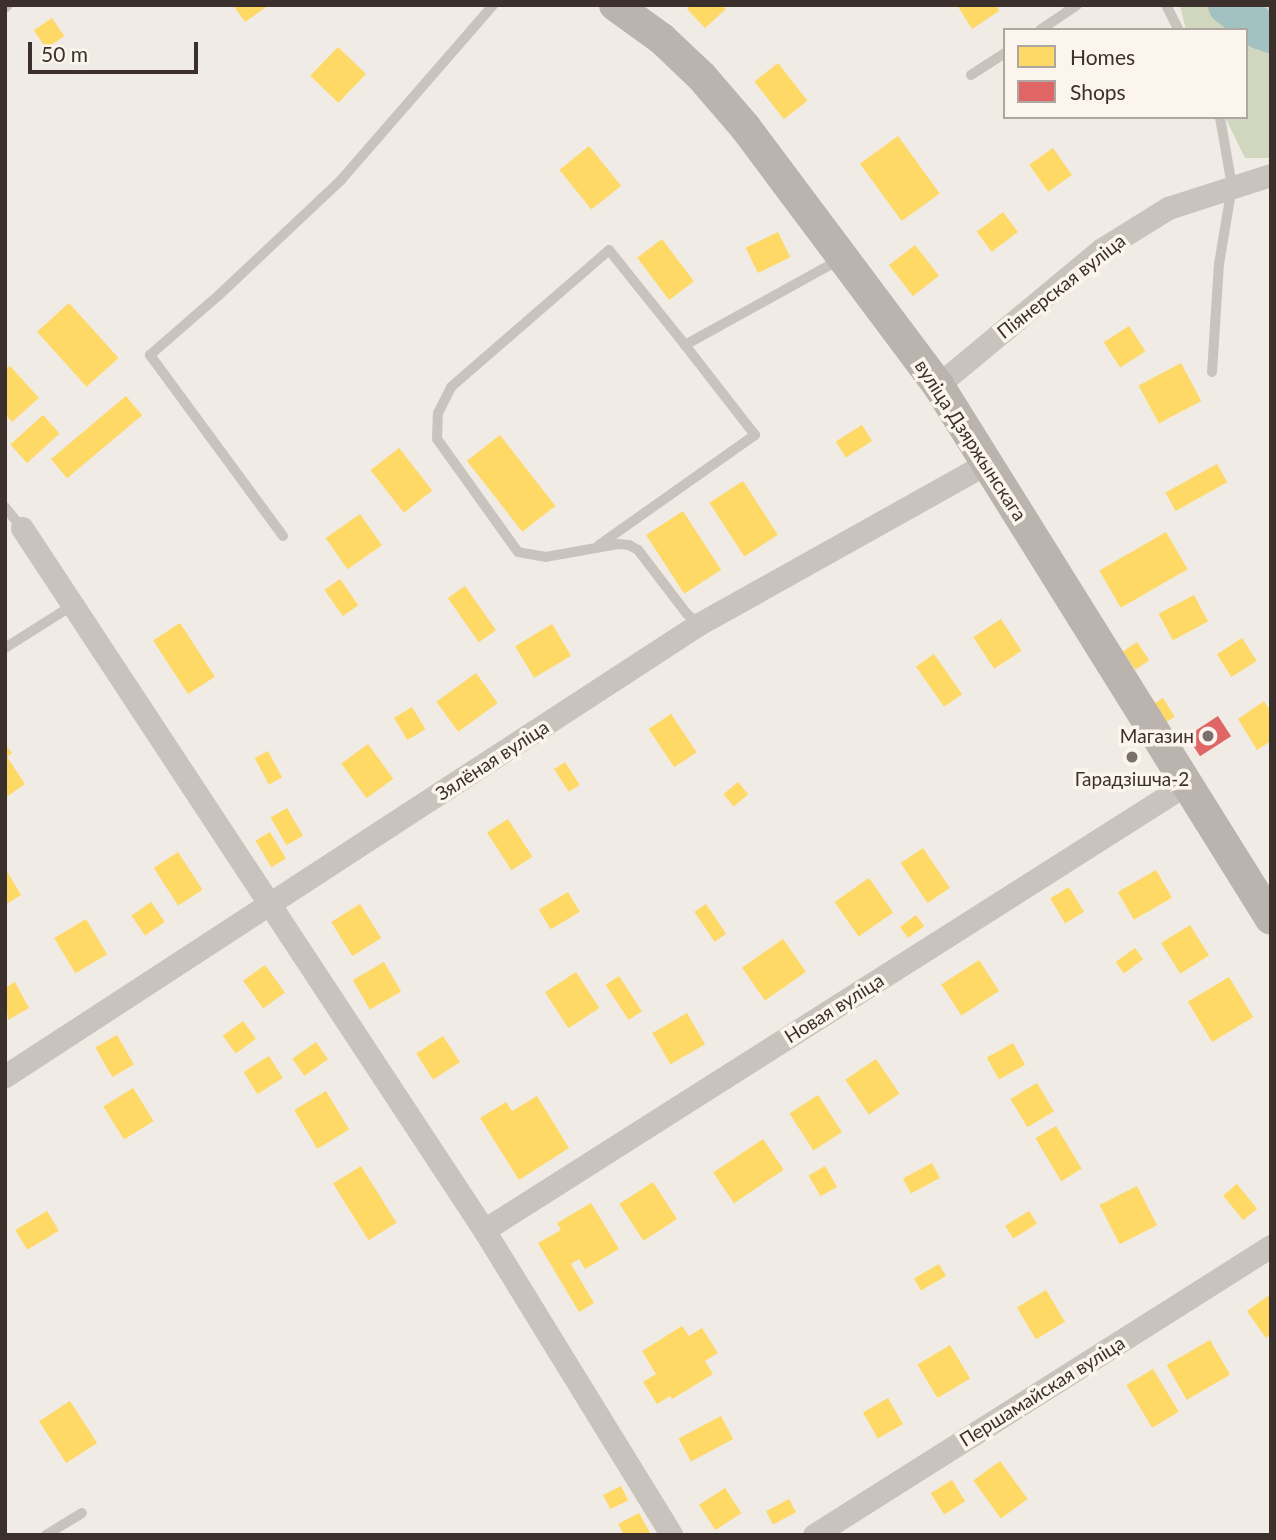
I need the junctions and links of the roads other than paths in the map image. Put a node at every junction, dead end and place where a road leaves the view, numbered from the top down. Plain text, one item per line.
1 (493, 5) edge
2 (615, 5) edge
3 (1077, 5) edge
4 (1166, 5) edge
5 (1043, 28) edge
6 (1178, 28) edge
7 (1003, 54) edge
8 (971, 75) dead end
9 (1220, 119) edge
10 (1271, 175) edge
11 (1231, 186) junction
12 (845, 257) junction
13 (685, 345) junction
14 (1212, 372) dead end
15 (938, 385) junction
16 (989, 462) junction
17 (5, 508) edge
18 (22, 528) joint
19 (283, 536) dead end
20 (595, 548) junction
21 (73, 605) junction
22 (699, 624) junction
23 (5, 648) edge
24 (1185, 785) junction
25 (271, 906) junction
26 (1271, 919) edge
27 (5, 1076) edge
28 (484, 1230) junction
29 (1271, 1247) edge
30 (82, 1513) dead end
31 (46, 1535) edge
32 (672, 1535) edge
33 (814, 1535) edge

1 - 19 lane
2 - 12 street, вуліца Дзяржынскага
3 - 5 lane
4 - 6 lane
7 - 8 lane
9 - 11 lane
10 - 11 street, Піянерская вуліца
11 - 14 lane
11 - 15 street, Піянерская вуліца
12 - 13 lane
12 - 15 street, вуліца Дзяржынскага
13 - 20 lane
13 - 20 lane
15 - 16 street, вуліца Дзяржынскага
16 - 22 street, Зялёная вуліца
16 - 24 street, вуліца Дзяржынскага
17 - 18 lane
18 - 21 street
20 - 22 lane
21 - 23 lane
21 - 25 street
22 - 25 street, Зялёная вуліца
24 - 26 street, вуліца Дзяржынскага
24 - 28 street, Новая вуліца
25 - 27 street, Зялёная вуліца
25 - 28 street
28 - 32 street
29 - 33 street, Першамайская вуліца
30 - 31 lane

